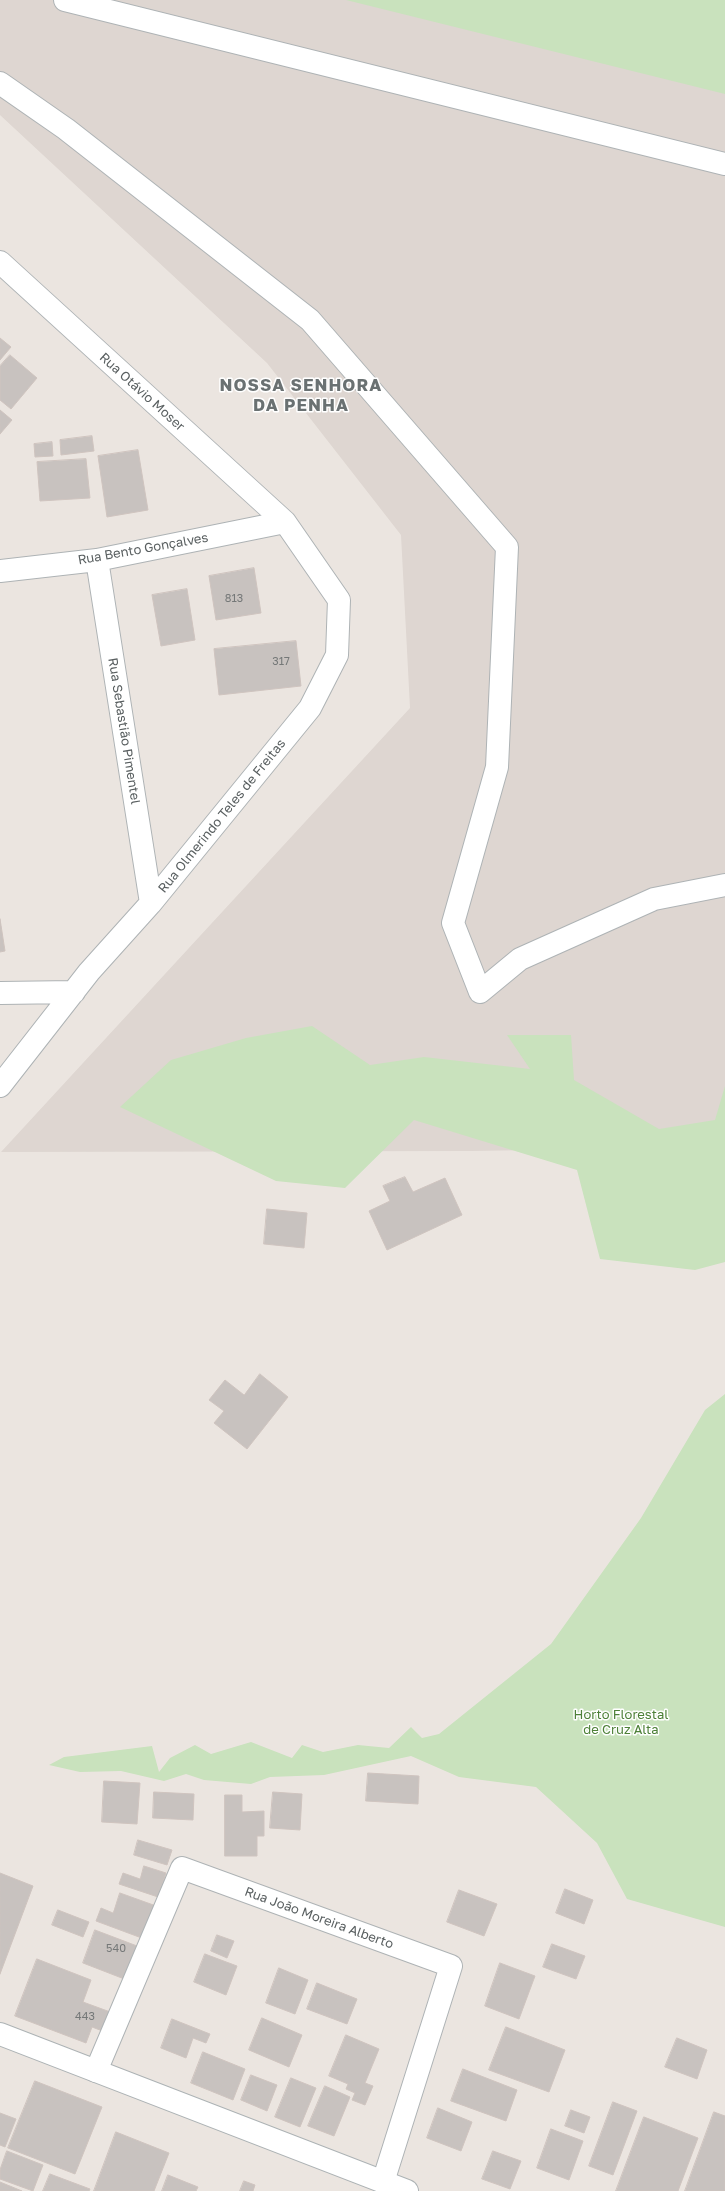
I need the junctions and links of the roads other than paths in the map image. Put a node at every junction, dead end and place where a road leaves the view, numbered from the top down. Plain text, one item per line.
1 (65, 0) edge
2 (0, 83) edge
3 (725, 164) edge
4 (0, 262) edge
5 (285, 522) junction
6 (97, 560) junction
7 (0, 571) edge
8 (725, 885) edge
9 (151, 903) junction
10 (74, 992) junction
11 (0, 993) edge
12 (0, 1086) edge
13 (0, 2034) edge
14 (96, 2071) junction
15 (383, 2182) junction
16 (407, 2191) edge

1 - 3 street
2 - 8 street
4 - 5 street, Rua Otávio Moser
5 - 6 street, Rua Bento Gonçalves
5 - 9 street, Rua Olmerindo Teles de Freitas
6 - 7 street, Rua Bento Gonçalves
6 - 9 street, Rua Sebastião Pimentel
9 - 10 street, Rua Olmerindo Teles de Freitas
10 - 11 street
10 - 12 street, Rua Olmerindo Teles de Freitas
13 - 14 street
14 - 15 street
14 - 15 street, Rua João Moreira Alberto
15 - 16 street

